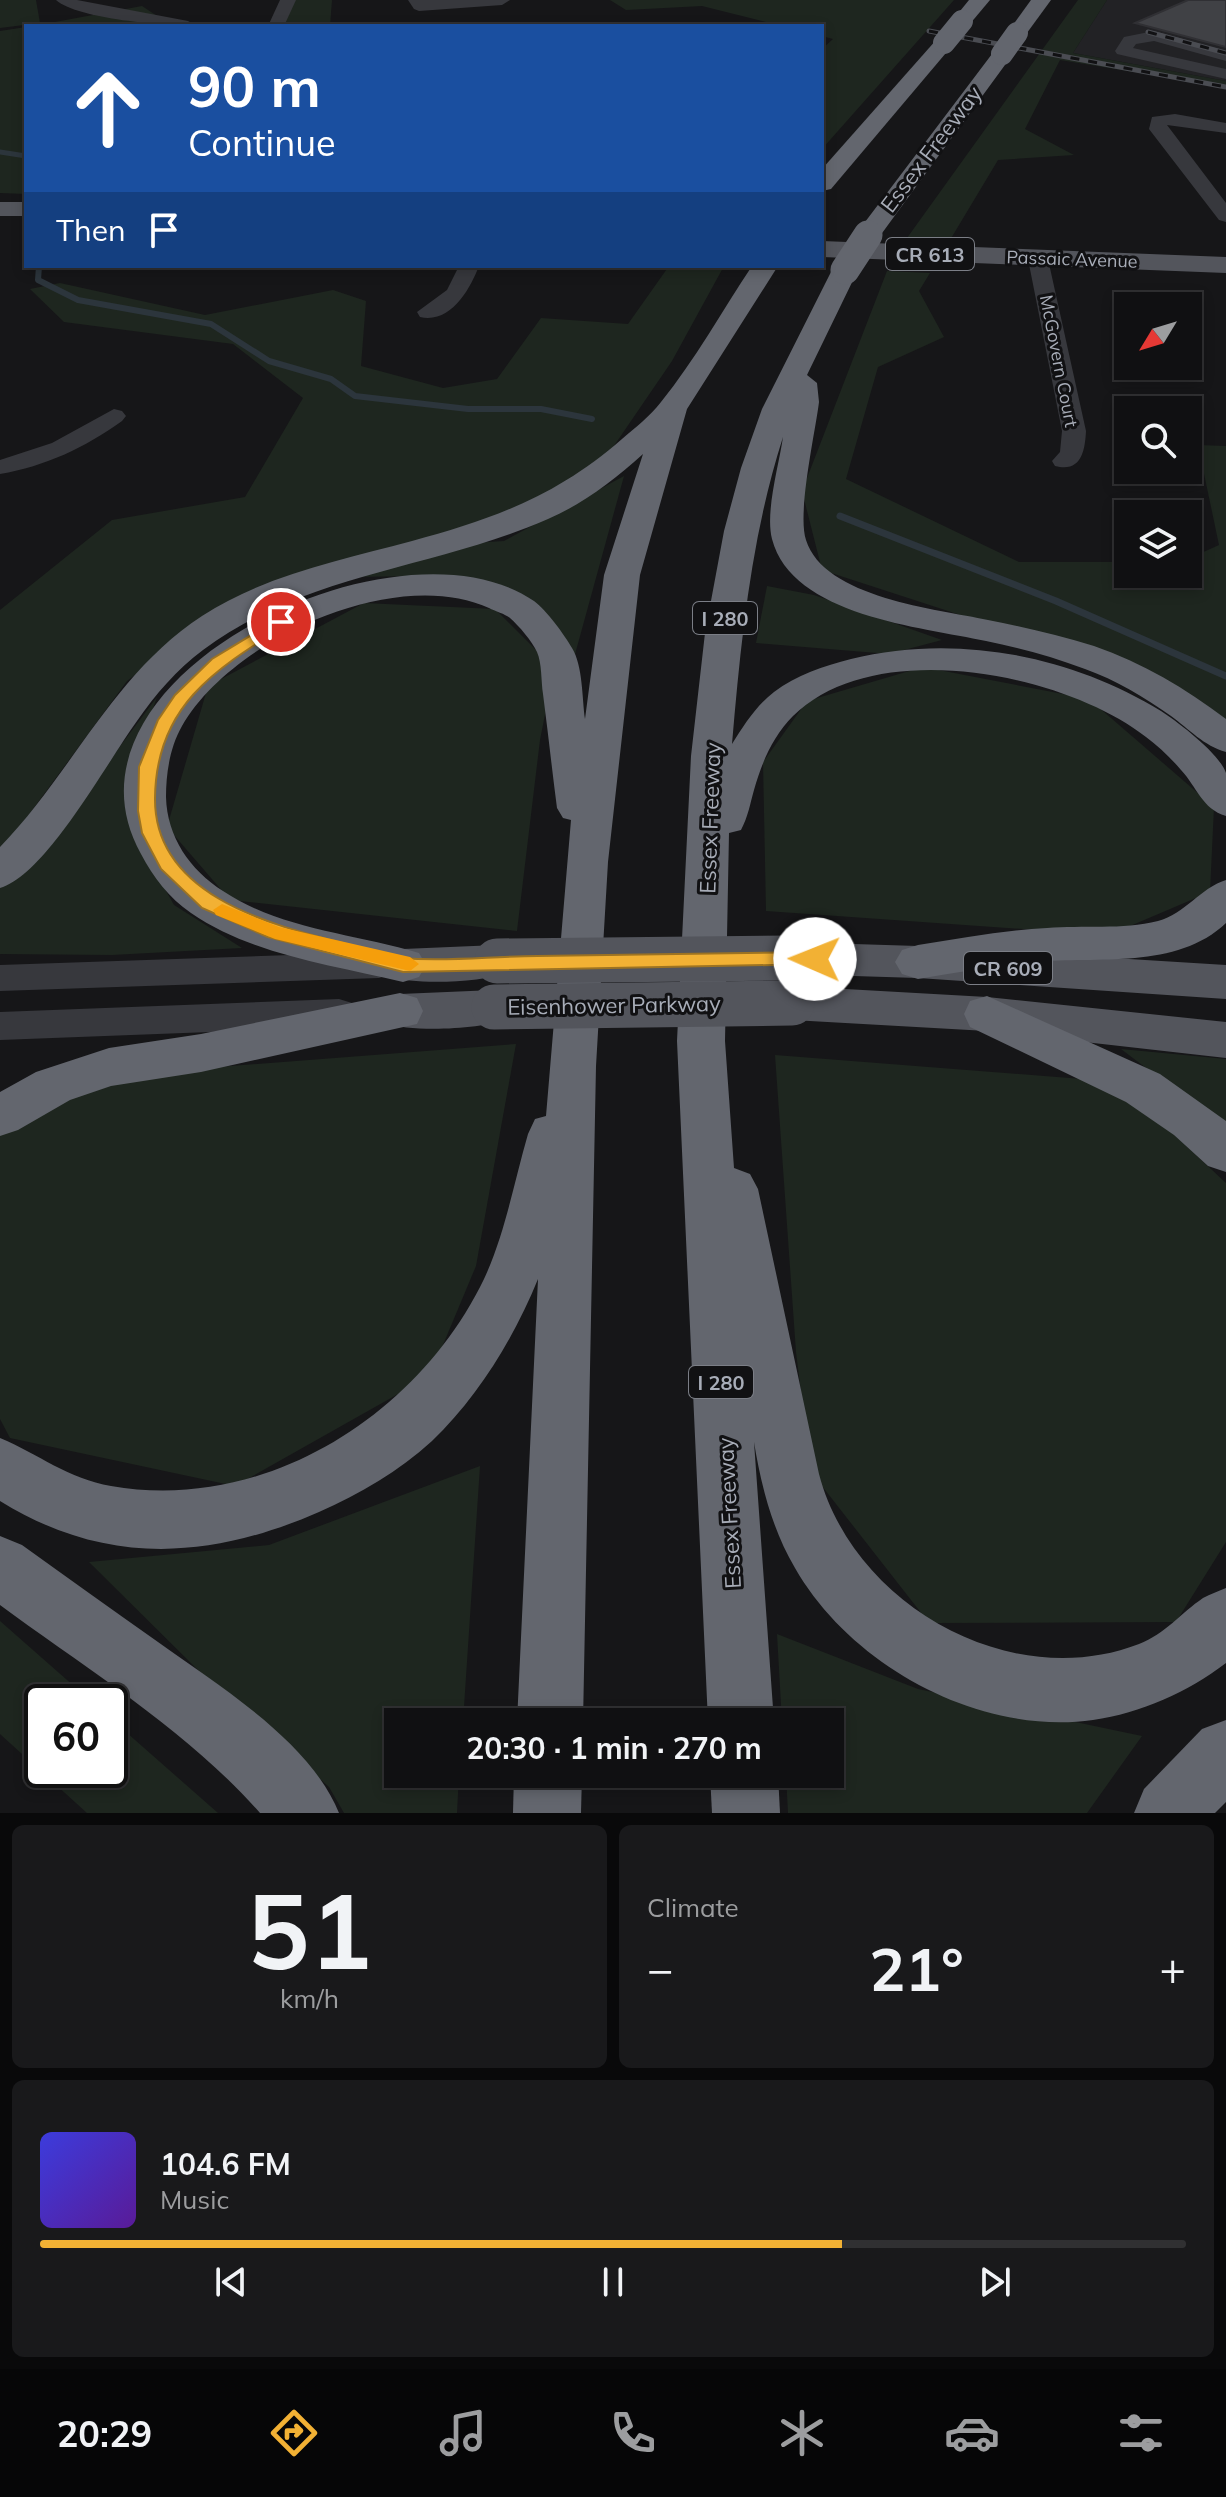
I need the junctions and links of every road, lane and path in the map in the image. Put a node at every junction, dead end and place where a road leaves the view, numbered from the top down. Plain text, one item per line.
1 (64, 0) edge
2 (120, 0) edge
3 (288, 0) edge
4 (980, 0) edge
5 (1041, 0) edge
6 (499, 1) edge
7 (520, 3) dead end
8 (93, 6) junction
9 (414, 7) edge
10 (186, 21) edge
11 (277, 24) edge
12 (1226, 56) edge
13 (1226, 74) edge
14 (1226, 128) edge
15 (824, 182) edge
16 (0, 209) edge
17 (24, 209) edge
18 (1226, 216) edge
19 (824, 249) edge
20 (1038, 259) junction
21 (1226, 265) edge
22 (468, 268) edge
23 (764, 268) edge
24 (428, 312) dead end
25 (801, 355) junction
26 (672, 409) junction
27 (114, 416) dead end
28 (1064, 461) dead end
29 (0, 467) edge
30 (1226, 739) edge
31 (1226, 802) edge
32 (587, 862) junction
33 (0, 873) edge
34 (708, 892) junction
35 (1226, 896) edge
36 (918, 962) junction
37 (403, 965) junction
38 (0, 978) edge
39 (1226, 982) edge
40 (400, 1011) junction
41 (987, 1014) junction
42 (0, 1026) edge
43 (1226, 1040) edge
44 (701, 1041) junction
45 (572, 1066) junction
46 (0, 1116) edge
47 (1226, 1151) edge
48 (0, 1467) edge
49 (0, 1567) edge
50 (1226, 1620) edge
51 (550, 1708) edge
52 (740, 1708) edge
53 (1226, 1753) edge
54 (548, 1788) edge
55 (745, 1788) edge
56 (305, 1813) edge
57 (547, 1813) edge
58 (746, 1813) edge
59 (1168, 1813) edge

1 - 8 street
2 - 8 street
3 - 11 street
4 - 15 highway, bridge
5 - 25 highway, Essex Freeway / I 280, bridge
6 - 7 street
6 - 9 street
8 - 10 street
12 - 13 street
14 - 18 street
16 - 17 main road
19 - 20 main road, Passaic Avenue / CR 613
20 - 21 main road, Passaic Avenue / CR 613
20 - 28 street, McGovern Court
22 - 24 street
23 - 26 highway
25 - 30 highway
25 - 34 highway, Essex Freeway / I 280
26 - 32 highway
26 - 33 highway
27 - 29 street
31 - 34 highway
32 - 37 highway
32 - 45 highway
34 - 44 highway, Essex Freeway / I 280
35 - 36 highway
36 - 37 main road, Eisenhower Parkway / CR 609, bridge
36 - 39 main road, Eisenhower Parkway / CR 609
37 - 38 street, Eisenhower Parkway
40 - 41 main road, Eisenhower Parkway / CR 609, bridge
40 - 42 street, Eisenhower Parkway
40 - 46 highway
41 - 43 main road, Eisenhower Parkway / CR 609
41 - 47 highway
44 - 50 highway
44 - 52 highway, Essex Freeway / I 280
45 - 48 highway
45 - 51 highway
49 - 56 highway
53 - 59 highway
54 - 57 highway
55 - 58 highway

